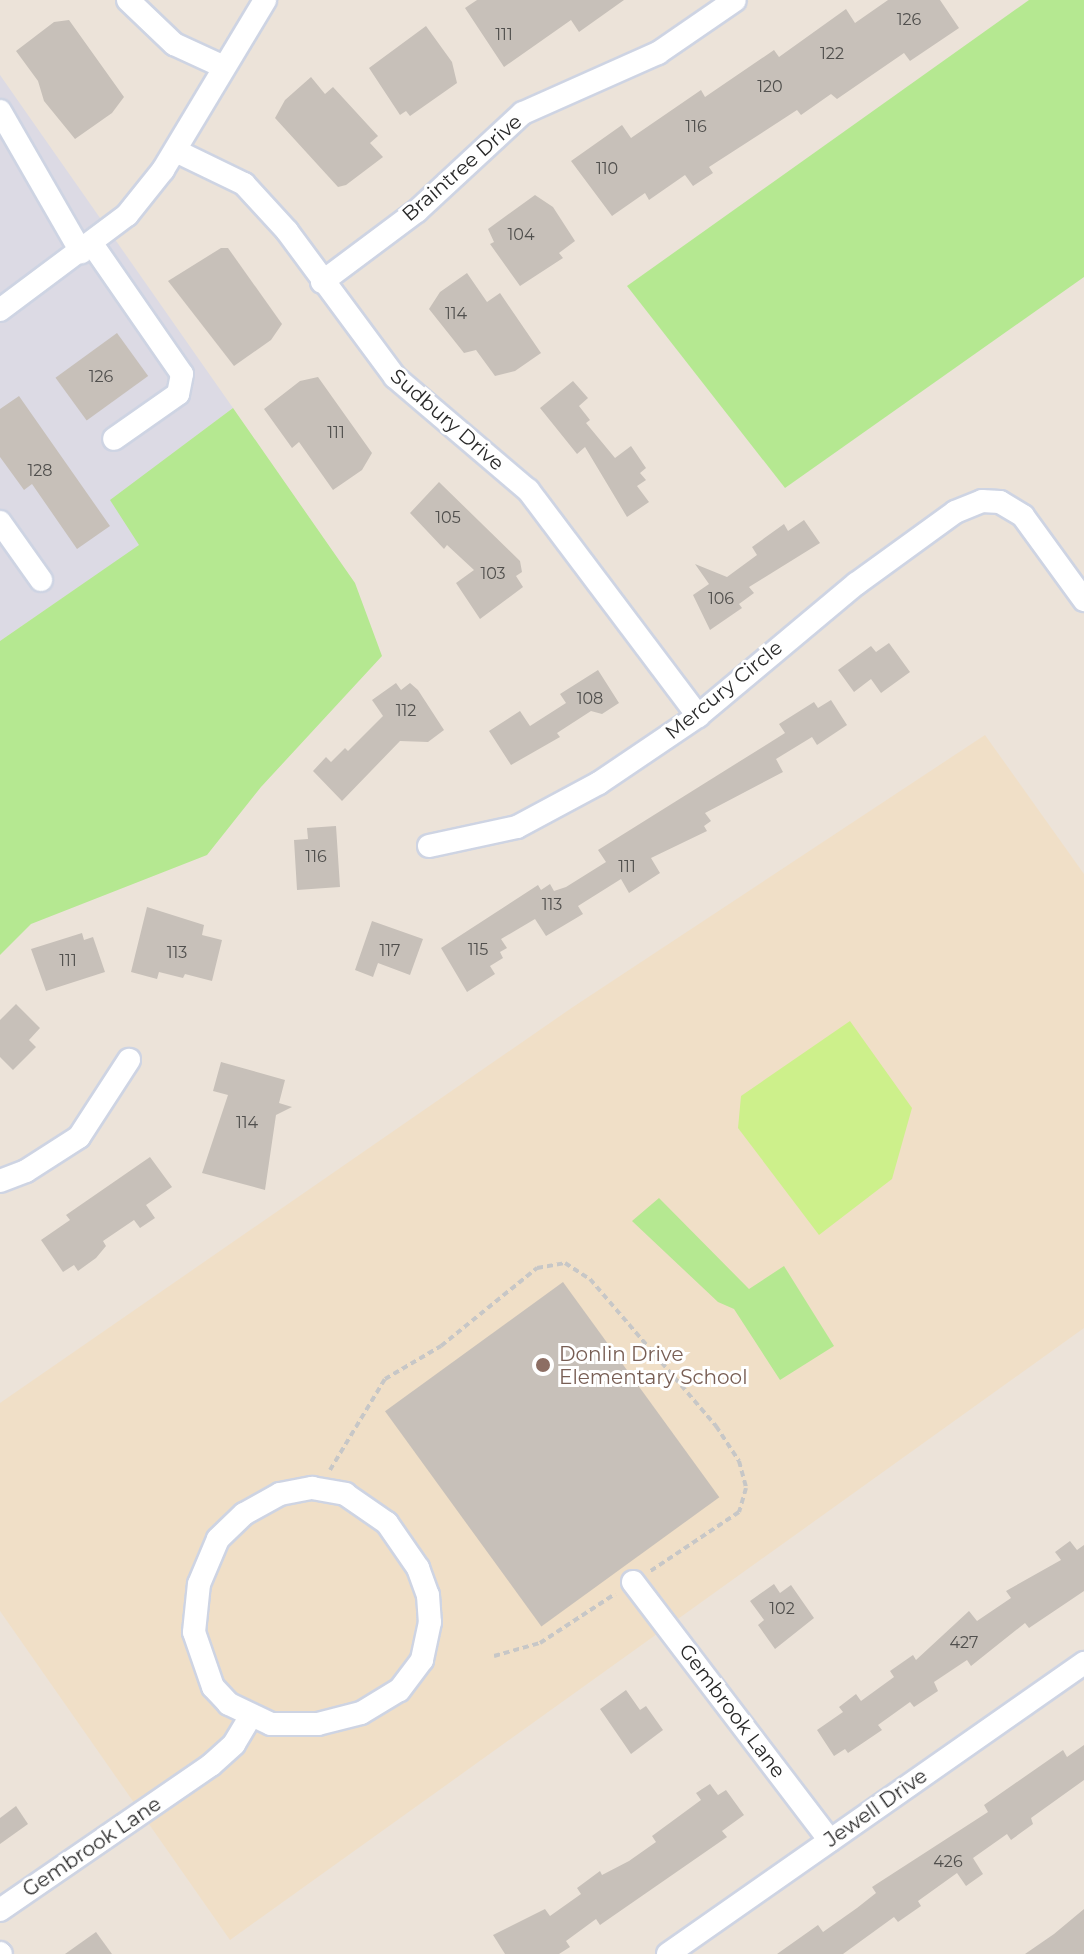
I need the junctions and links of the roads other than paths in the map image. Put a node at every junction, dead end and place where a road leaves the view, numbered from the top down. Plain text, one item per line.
1 (128, 0) edge
2 (265, 0) edge
3 (735, 0) edge
4 (224, 67) junction
5 (0, 111) edge
6 (176, 151) junction
7 (86, 248) junction
8 (322, 282) junction
9 (0, 310) edge
10 (114, 439) dead end
11 (0, 522) edge
12 (41, 580) dead end
13 (1084, 600) edge
14 (698, 716) junction
15 (429, 846) dead end
16 (129, 1060) dead end
17 (0, 1181) edge
18 (633, 1582) road end
19 (1084, 1663) edge
20 (250, 1717) junction
21 (830, 1841) junction
22 (0, 1910) edge
23 (668, 1954) edge

1 - 4 street
2 - 4 street
3 - 8 street, Braintree Drive
4 - 6 street
5 - 7 street
6 - 7 street
6 - 8 street, Sudbury Drive
7 - 9 street
7 - 10 street
8 - 14 street, Sudbury Drive
11 - 12 street
13 - 14 street, Mercury Circle
14 - 15 street, Mercury Circle
16 - 17 street
18 - 21 street, Gembrook Lane
19 - 21 street, Jewell Drive
20 - 20 street
20 - 22 street, Gembrook Lane
21 - 23 street, Jewell Drive

